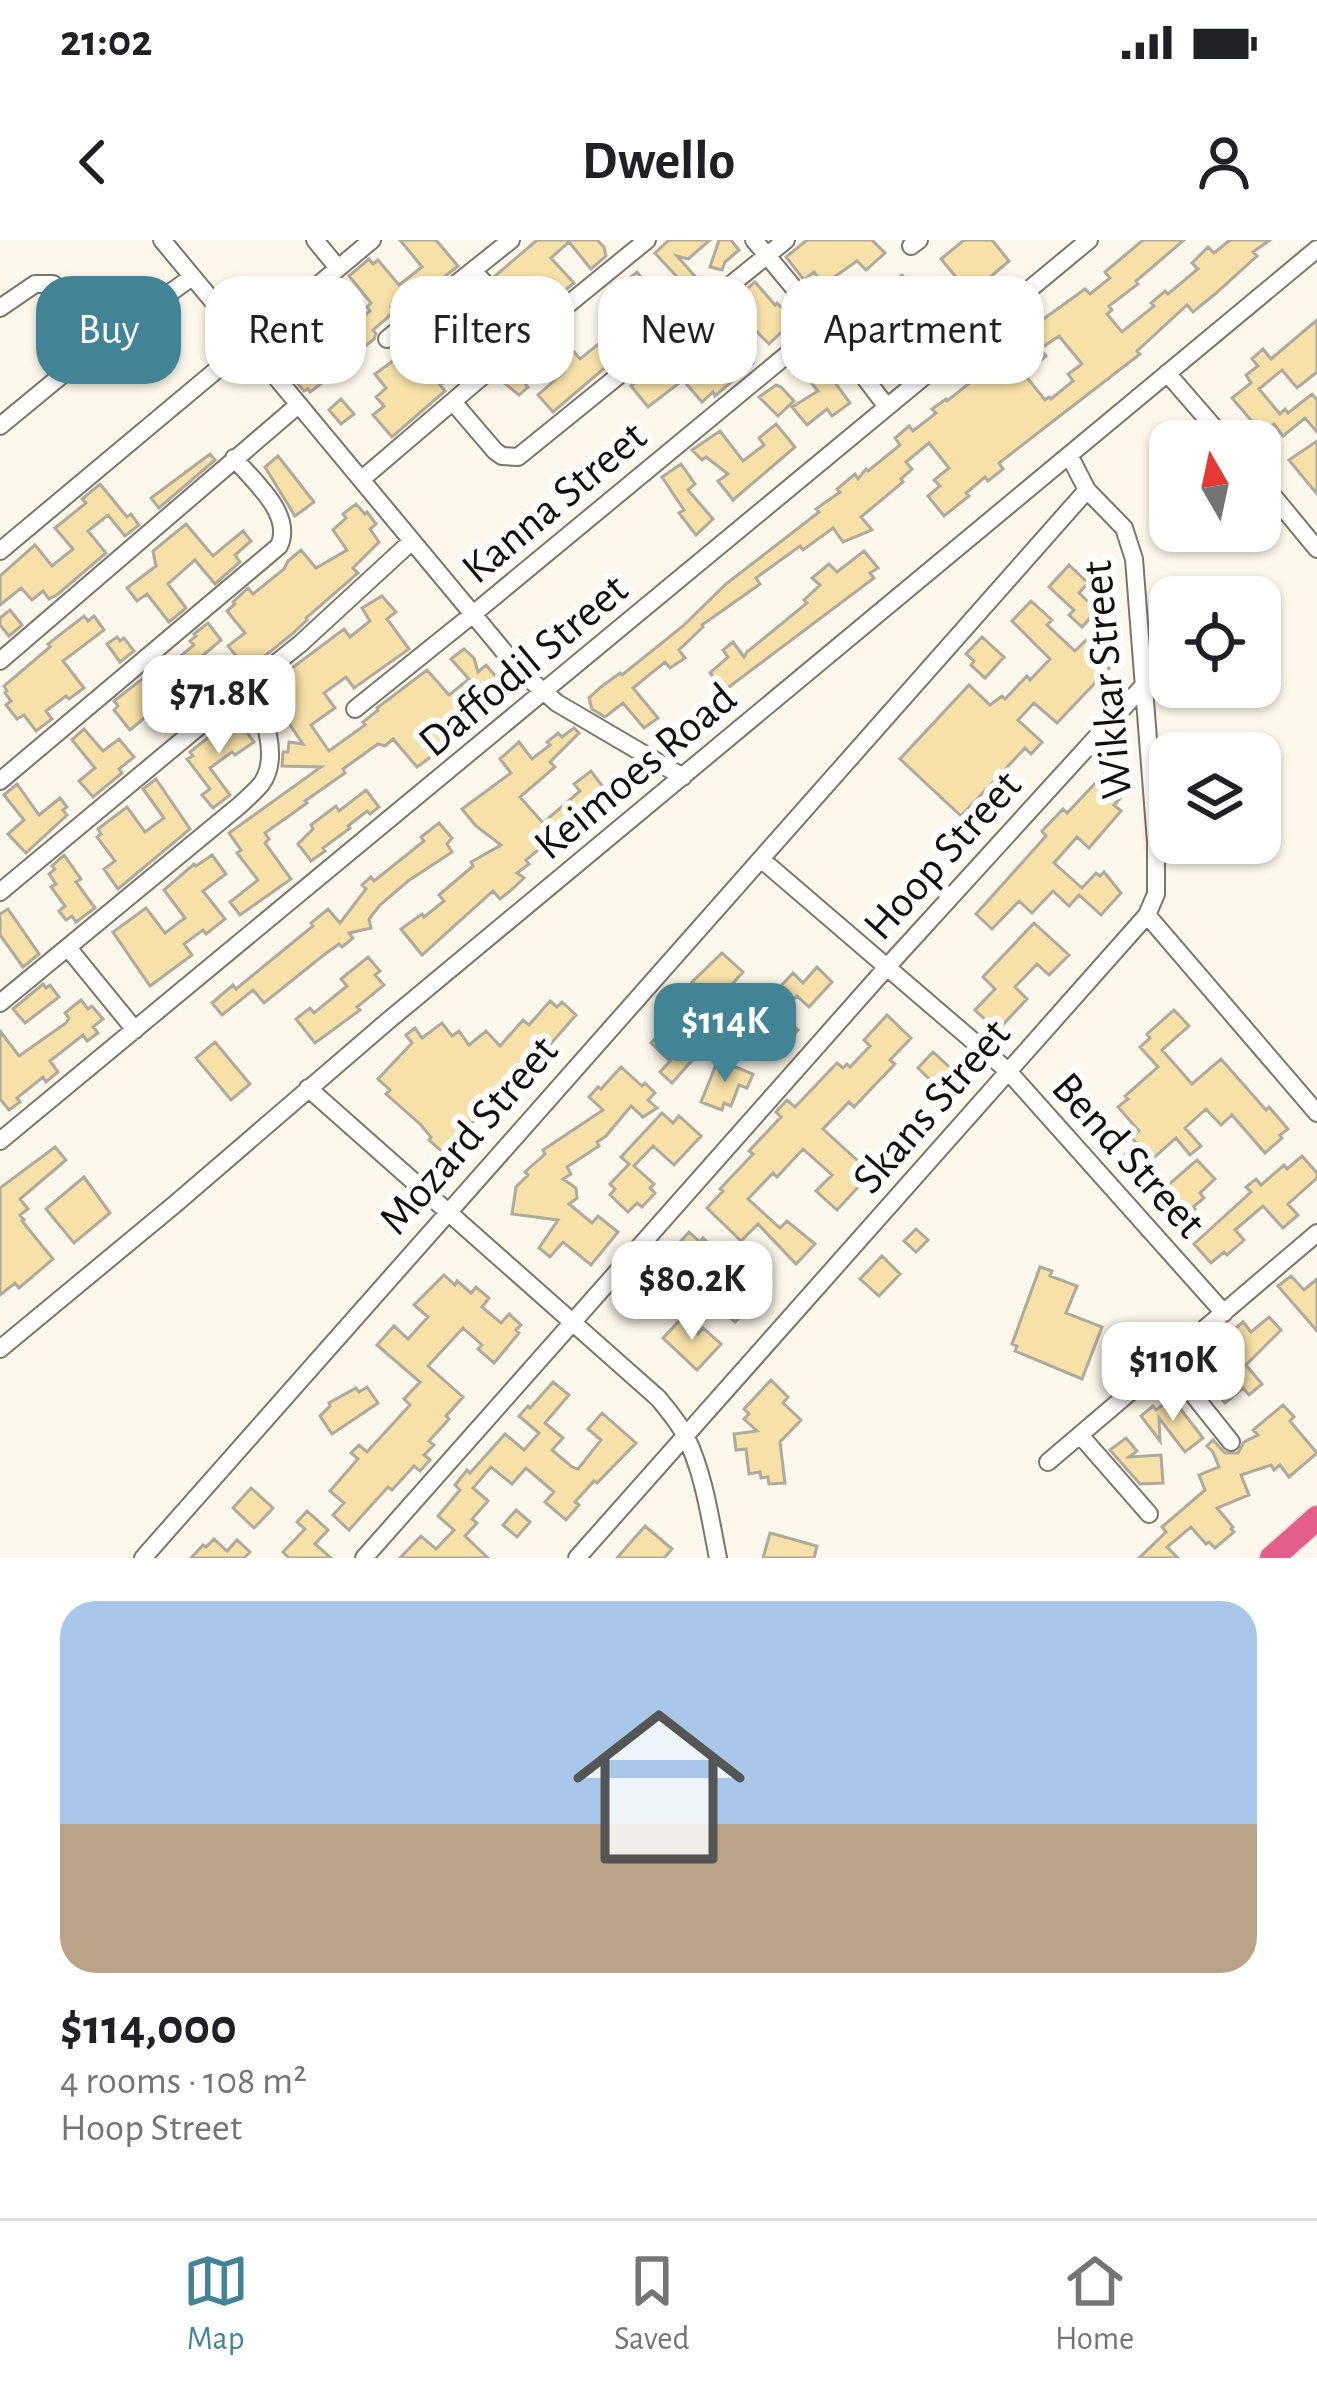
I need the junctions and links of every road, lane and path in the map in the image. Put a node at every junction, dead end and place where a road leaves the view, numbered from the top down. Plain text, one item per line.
1 (162, 240) edge
2 (315, 240) edge
3 (372, 240) edge
4 (511, 240) edge
5 (647, 240) edge
6 (754, 240) edge
7 (786, 240) edge
8 (1089, 240) edge
9 (1317, 249) edge
10 (767, 256) junction
11 (338, 268) junction
12 (473, 271) junction
13 (328, 276) edge
14 (478, 276) edge
15 (784, 276) edge
16 (192, 277) junction
17 (36, 284) edge
18 (181, 285) edge
19 (205, 293) edge
20 (574, 299) edge
21 (0, 308) edge
22 (387, 339) dead end
23 (781, 360) edge
24 (1167, 373) junction
25 (205, 379) edge
26 (51, 384) edge
27 (280, 384) edge
28 (475, 384) edge
29 (870, 384) edge
30 (454, 403) junction
31 (298, 406) junction
32 (887, 407) junction
33 (1208, 420) edge
34 (0, 426) edge
35 (1069, 455) junction
36 (234, 458) junction
37 (362, 479) junction
38 (1087, 490) junction
39 (1281, 505) edge
40 (412, 542) junction
41 (1317, 549) edge
42 (0, 551) edge
43 (472, 615) junction
44 (0, 661) edge
45 (250, 685) junction
46 (1144, 685) junction
47 (544, 693) junction
48 (355, 710) dead end
49 (683, 777) junction
50 (0, 781) edge
51 (761, 859) junction
52 (0, 867) edge
53 (7, 886) edge
54 (1147, 916) junction
55 (69, 949) junction
56 (887, 967) junction
57 (0, 1004) edge
58 (135, 1030) junction
59 (1008, 1071) junction
60 (308, 1088) junction
61 (1317, 1113) edge
62 (0, 1141) edge
63 (446, 1211) junction
64 (1317, 1233) edge
65 (1224, 1313) junction
66 (573, 1322) junction
67 (0, 1349) edge
68 (1167, 1362) junction
69 (685, 1434) junction
70 (1080, 1435) junction
71 (1231, 1442) dead end
72 (1048, 1462) dead end
73 (1149, 1514) dead end
74 (1317, 1518) edge
75 (142, 1558) edge
76 (364, 1558) edge
77 (577, 1558) edge
78 (718, 1558) edge
79 (1271, 1558) edge

1 - 16 street
2 - 11 street
3 - 11 street
4 - 12 street
5 - 20 street
6 - 10 street
7 - 10 street
8 - 32 street, Daffodil Street
9 - 24 street, Keimoes Road
10 - 15 street
10 - 30 street
11 - 13 street
12 - 14 street
12 - 22 street
16 - 18 street
16 - 19 street
17 - 21 street
23 - 43 street, Kanna Street
24 - 33 street
24 - 35 street, Keimoes Road
25 - 42 street
26 - 34 street
27 - 31 street
28 - 30 street
29 - 32 street
30 - 37 street
31 - 36 street
31 - 37 street
32 - 47 street, Daffodil Street
35 - 38 street, Wikkar Street
35 - 49 street, Keimoes Road
36 - 44 street
36 - 50 street
37 - 40 street
38 - 46 street, Wikkar Street
38 - 51 street, Mozard Street
39 - 41 street
40 - 43 street
40 - 45 street
43 - 47 street
43 - 48 street, Kanna Street
45 - 53 street
45 - 55 street
46 - 54 street, Wikkar Street
46 - 56 street, Hoop Street
47 - 49 street
47 - 58 street, Daffodil Street
49 - 60 street, Keimoes Road
51 - 56 street, Bend Street
51 - 63 street, Mozard Street
52 - 53 street
54 - 59 street, Skans Street
54 - 61 street
55 - 57 street
55 - 58 street
56 - 59 street, Bend Street
56 - 66 street, Hoop Street
58 - 62 street, Daffodil Street
59 - 65 street, Bend Street
59 - 69 street, Skans Street
60 - 63 street
60 - 67 street, Keimoes Road
63 - 66 street
63 - 75 street, Mozard Street
64 - 65 street
65 - 68 street
66 - 69 street
66 - 76 street, Hoop Street
68 - 70 street
68 - 71 street
69 - 77 street, Skans Street
69 - 78 street
70 - 72 street
70 - 73 street
74 - 79 highway

